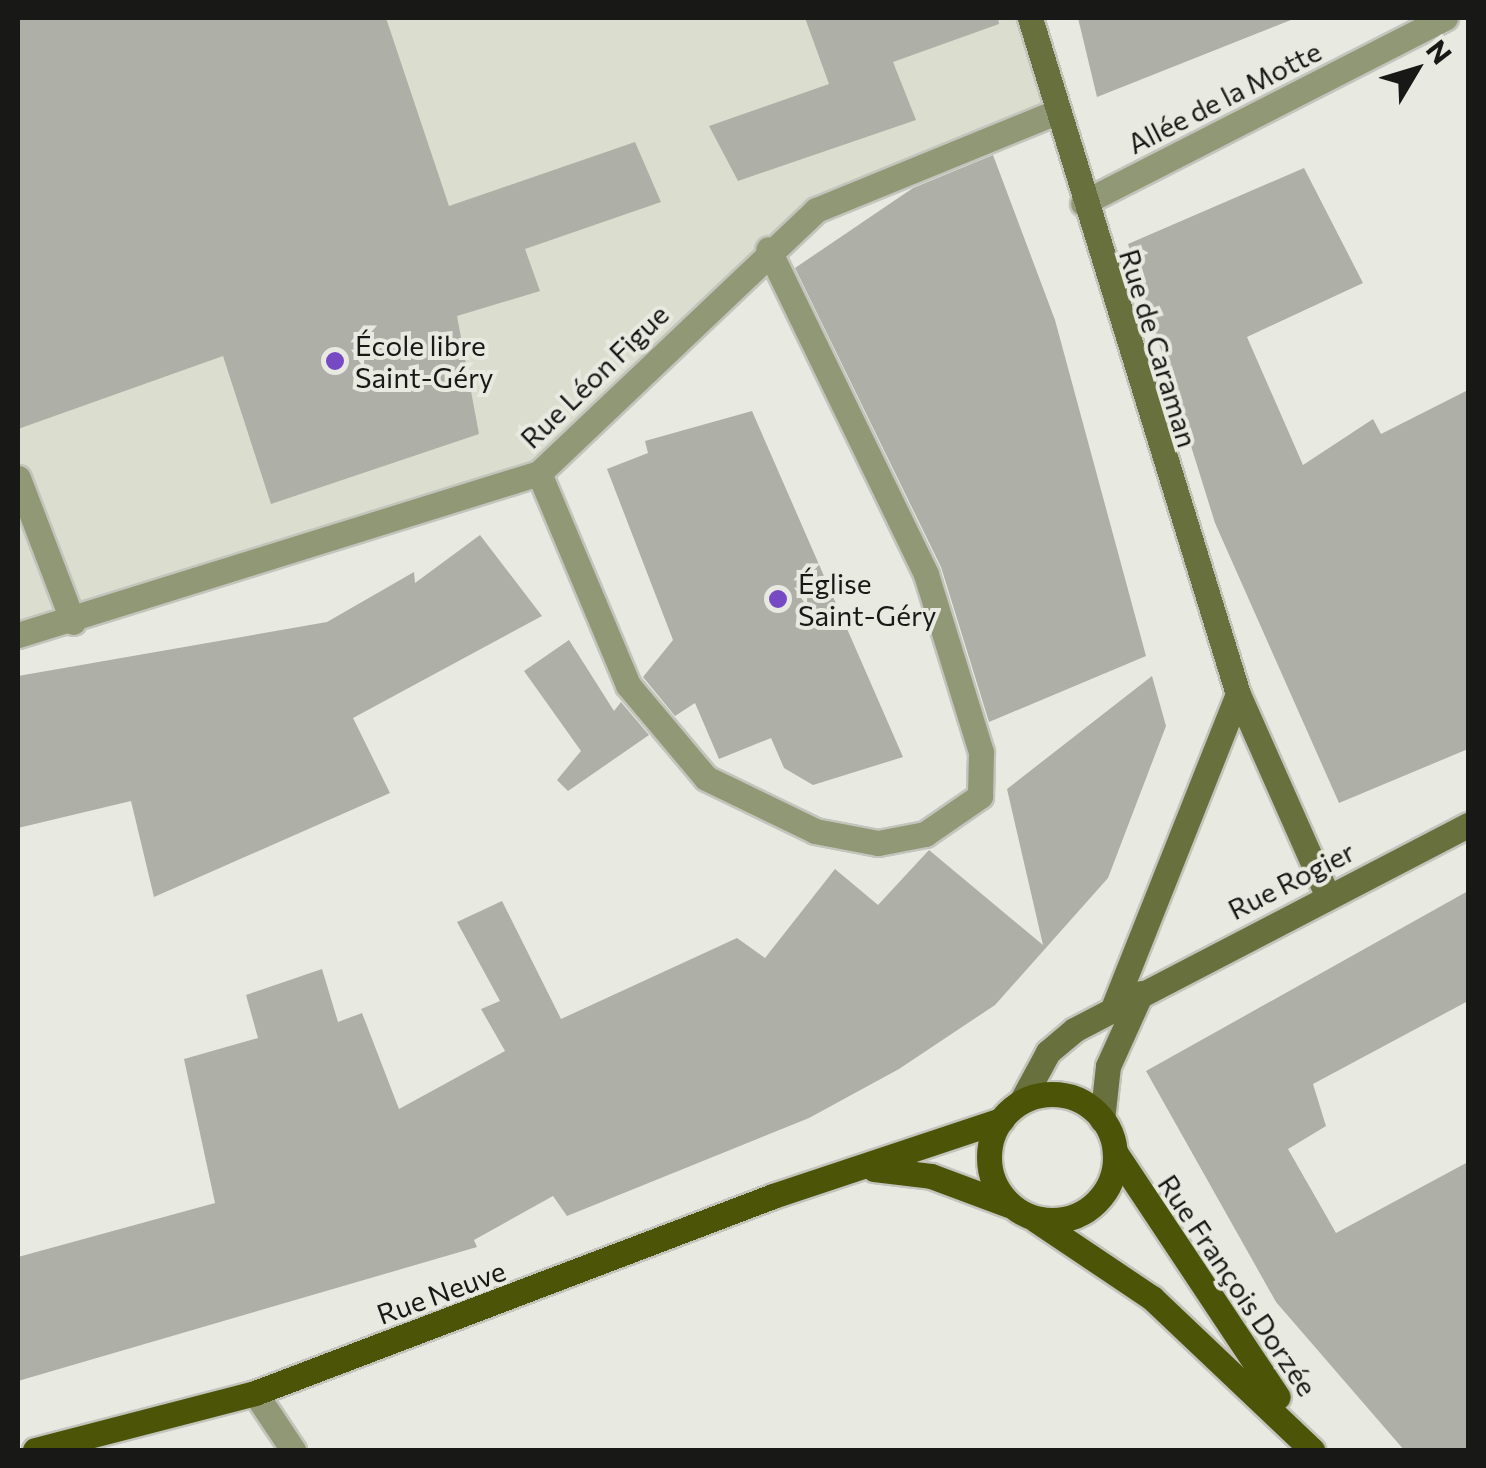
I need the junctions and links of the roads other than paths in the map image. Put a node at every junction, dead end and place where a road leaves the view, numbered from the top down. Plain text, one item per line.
1 (1030, 18) edge
2 (1445, 18) edge
3 (1054, 112) junction
4 (1083, 203) junction
5 (768, 248) junction
6 (538, 472) junction
7 (18, 478) edge
8 (73, 622) junction
9 (18, 634) edge
10 (1238, 694) junction
11 (1468, 825) edge
12 (1326, 894) junction
13 (1142, 992) junction
14 (1113, 1008) junction
15 (1011, 1111) junction
16 (1102, 1120) junction
17 (1114, 1152) junction
18 (860, 1168) junction
19 (1022, 1212) junction
20 (256, 1393) junction
21 (35, 1450) edge
22 (294, 1450) edge
23 (1314, 1450) edge

1 - 3 street, Rue de Caraman
2 - 4 street, Allée de la Motte
3 - 4 street, Rue de Caraman
3 - 5 street, Rue Léon Figue
4 - 10 street, Rue de Caraman
5 - 6 street, Rue Léon Figue
5 - 6 street
6 - 8 street, Rue Léon Figue
7 - 8 street
8 - 9 street, Rue Léon Figue
10 - 12 street, Rue de Caraman
10 - 14 street
11 - 12 street, Rue Rogier
12 - 13 street, Rue Rogier
13 - 14 street, Rue Rogier
13 - 16 street
14 - 15 street, Rue Rogier
15 - 16 main road
15 - 18 main road, Rue Neuve
15 - 19 main road
16 - 17 main road
17 - 19 main road
17 - 23 main road, Rue François Dorzée
18 - 19 main road, Rue Neuve
18 - 20 main road, Rue Neuve
19 - 23 main road, Rue François Dorzée
20 - 21 main road, Rue Neuve
20 - 22 street

